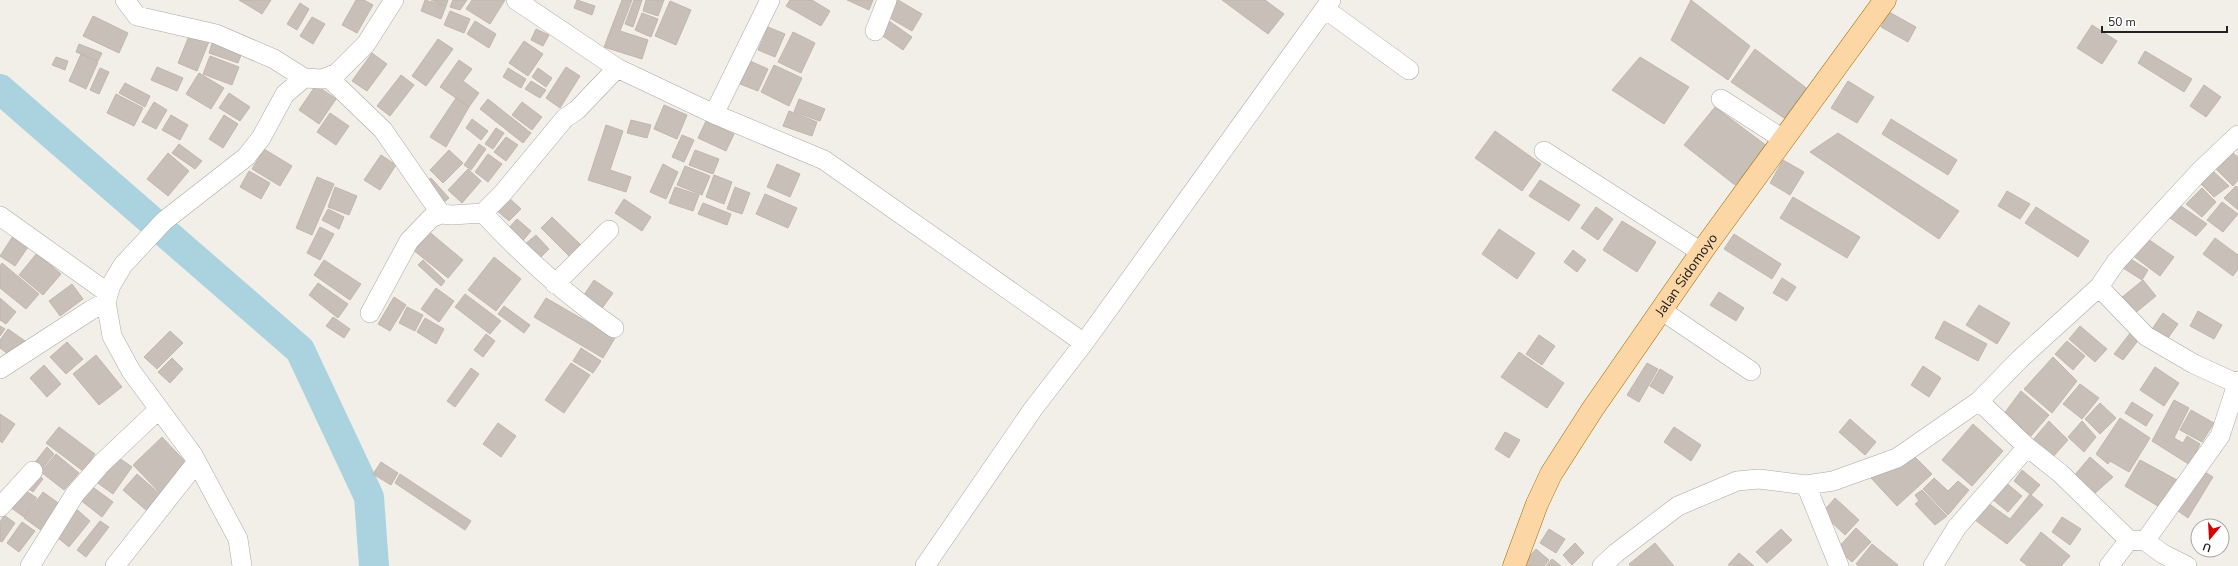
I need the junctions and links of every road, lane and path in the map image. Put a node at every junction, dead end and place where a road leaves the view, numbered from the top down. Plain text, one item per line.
1 (125, 0) edge
2 (394, 0) edge
3 (516, 0) edge
4 (887, 0) edge
5 (1885, 0) edge
6 (766, 2) edge
7 (1328, 4) edge
8 (875, 31) dead end
9 (617, 68) junction
10 (1409, 70) dead end
11 (304, 78) junction
12 (329, 78) junction
13 (1721, 99) dead end
14 (714, 114) junction
15 (2238, 135) edge
16 (1783, 139) junction
17 (1544, 151) dead end
18 (484, 213) junction
19 (441, 214) junction
20 (0, 216) edge
21 (609, 230) dead end
22 (1701, 252) junction
23 (555, 284) junction
24 (2099, 286) junction
25 (107, 298) junction
26 (1661, 310) junction
27 (370, 313) dead end
28 (614, 328) dead end
29 (1084, 343) junction
30 (0, 369) edge
31 (1751, 371) dead end
32 (2238, 383) edge
33 (1978, 401) junction
34 (159, 409) junction
35 (2027, 447) junction
36 (197, 462) junction
37 (33, 471) dead end
38 (1806, 485) junction
39 (0, 507) edge
40 (2137, 541) junction
41 (30, 566) edge
42 (115, 566) edge
43 (242, 566) edge
44 (925, 566) edge
45 (1514, 566) edge
46 (1602, 566) edge
47 (1838, 566) edge
48 (1933, 566) edge
49 (2109, 566) edge
50 (2187, 566) edge

1 - 11 street
2 - 12 street
3 - 9 street
4 - 8 street
5 - 16 main road, Jalan Sidomoyo
6 - 14 street
7 - 10 street
7 - 29 street
9 - 14 street
9 - 18 street
11 - 12 street
11 - 25 street
12 - 19 street
13 - 16 street
14 - 29 street
15 - 24 street
16 - 22 main road, Jalan Sidomoyo
17 - 22 street
18 - 19 street
18 - 23 street
19 - 27 street
20 - 25 street
21 - 23 street
22 - 26 main road, Jalan Sidomoyo
23 - 28 street
24 - 32 street
24 - 33 street
25 - 30 street
25 - 34 street
26 - 31 street
26 - 45 main road, Jalan Sidomoyo
29 - 44 street
32 - 40 street
33 - 35 street
33 - 38 street
34 - 36 street
34 - 41 street
35 - 40 street
35 - 48 street
36 - 42 street
36 - 43 street
37 - 39 street
38 - 46 street
38 - 47 street
40 - 49 street
40 - 50 street

